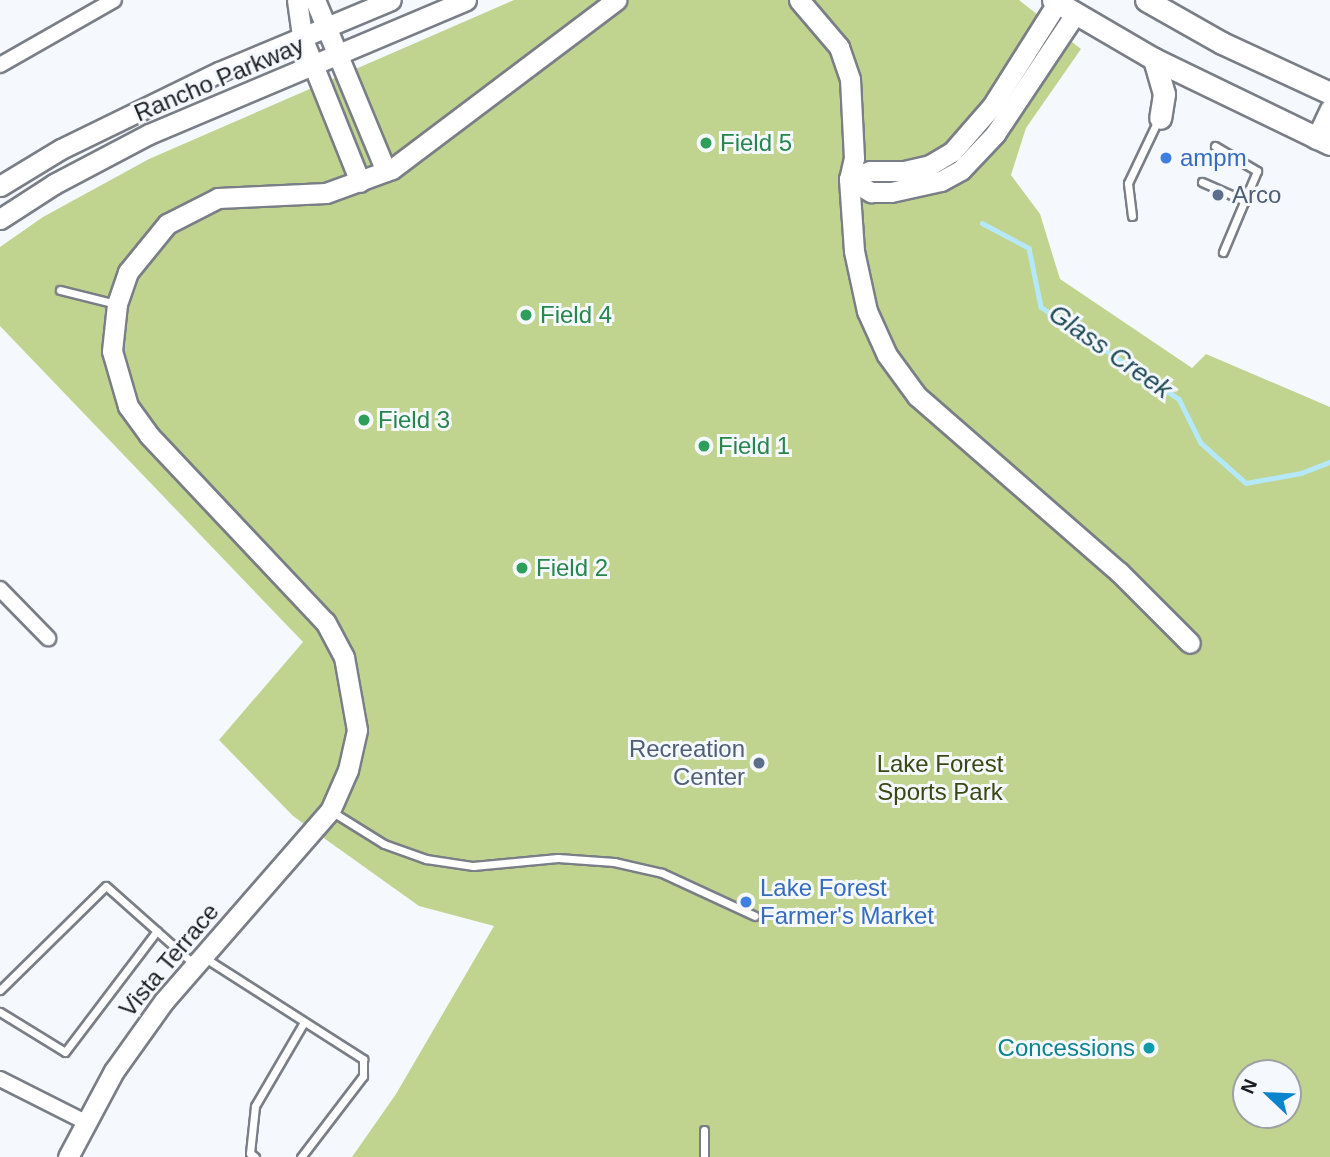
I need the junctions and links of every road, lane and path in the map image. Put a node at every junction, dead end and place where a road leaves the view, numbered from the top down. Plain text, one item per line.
1 (114, 0) edge
2 (297, 0) edge
3 (315, 0) edge
4 (391, 0) edge
5 (466, 0) edge
6 (616, 0) edge
7 (799, 0) edge
8 (1146, 0) edge
9 (1062, 6) edge
10 (326, 27) junction
11 (302, 37) junction
12 (337, 54) junction
13 (1154, 59) junction
14 (313, 64) junction
15 (0, 65) edge
16 (1330, 93) edge
17 (1330, 109) edge
18 (1160, 118) joint
19 (1323, 141) edge
20 (1215, 146) dead end
21 (386, 171) junction
22 (849, 179) junction
23 (360, 182) junction
24 (1202, 182) dead end
25 (0, 186) edge
26 (1245, 201) junction
27 (1132, 216) dead end
28 (0, 219) edge
29 (1223, 252) dead end
30 (60, 290) dead end
31 (117, 304) junction
32 (0, 589) edge
33 (48, 638) dead end
34 (1190, 643) dead end
35 (330, 811) junction
36 (755, 916) dead end
37 (157, 931) junction
38 (198, 960) junction
39 (0, 990) edge
40 (0, 1012) edge
41 (304, 1022) junction
42 (0, 1079) edge
43 (85, 1122) junction
44 (704, 1130) dead end
45 (68, 1157) edge
46 (255, 1157) edge
47 (301, 1157) edge
48 (704, 1157) edge

1 - 15 street
2 - 11 street
3 - 10 street
4 - 10 street, Rancho Parkway
5 - 12 street, Rancho Parkway
6 - 21 street, Vista Terrace
7 - 22 street
8 - 16 main road
9 - 13 main road
9 - 22 street
10 - 11 street, Rancho Parkway
10 - 12 street
11 - 14 street
11 - 25 street, Rancho Parkway
12 - 14 street, Rancho Parkway
12 - 21 street
13 - 18 main road
13 - 19 main road
14 - 23 street
14 - 28 street, Rancho Parkway
17 - 19 street
18 - 27 lane
20 - 26 lane
21 - 23 street, Vista Terrace
22 - 34 street
23 - 31 street, Vista Terrace
24 - 26 lane
26 - 29 lane
30 - 31 lane
31 - 35 street, Vista Terrace
32 - 33 street
35 - 36 lane
35 - 38 street, Vista Terrace
37 - 38 lane
37 - 39 lane
37 - 40 lane
38 - 41 lane
38 - 43 street, Vista Terrace
41 - 46 lane
41 - 47 lane
42 - 43 street
43 - 45 street, Vista Terrace
44 - 48 lane

